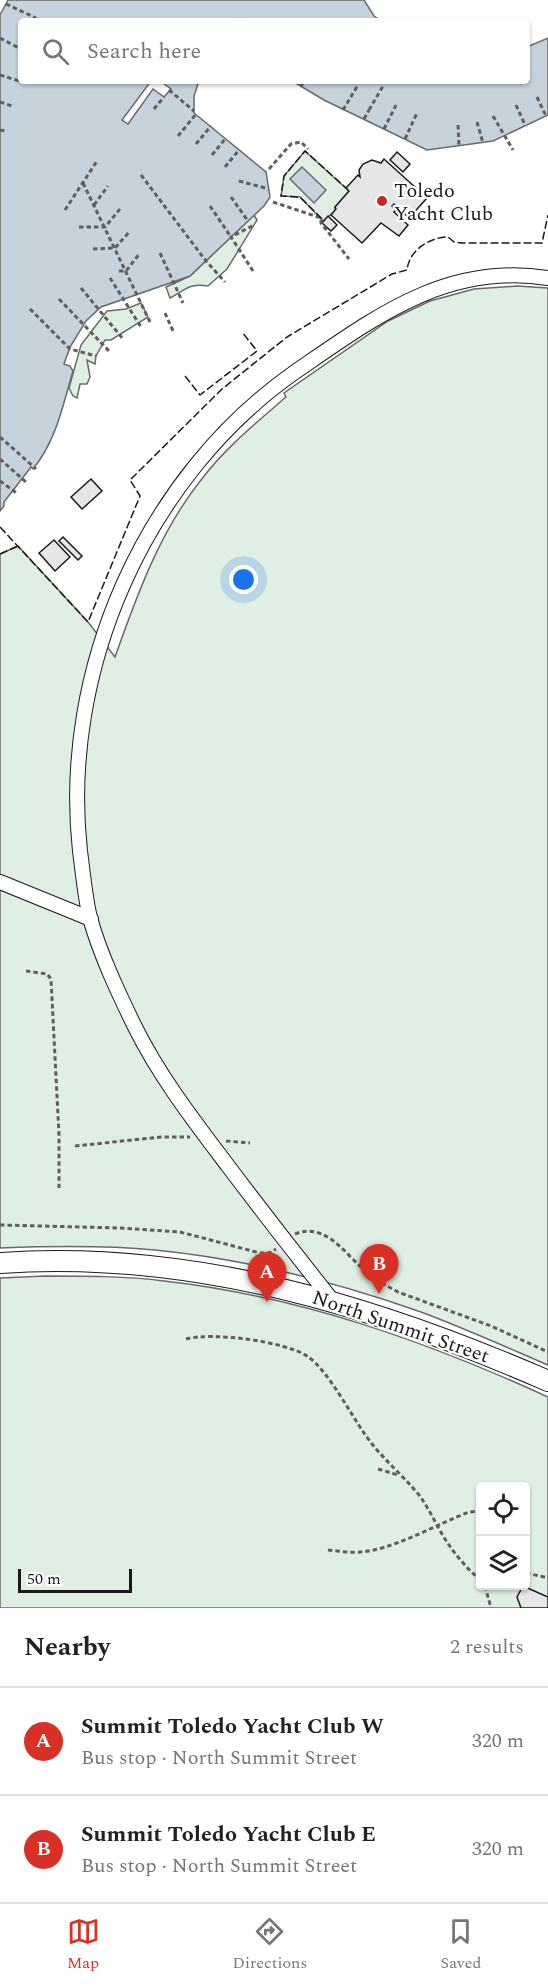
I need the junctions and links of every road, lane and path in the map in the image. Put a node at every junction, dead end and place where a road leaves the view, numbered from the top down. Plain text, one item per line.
1 (6, 4) dead end
2 (36, 18) dead end
3 (0, 38) edge
4 (18, 47) edge
5 (0, 75) edge
6 (18, 81) edge
7 (302, 84) edge
8 (358, 85) dead end
9 (383, 86) dead end
10 (301, 87) dead end
11 (169, 90) dead end
12 (165, 97) dead end
13 (537, 97) dead end
14 (0, 102) edge
15 (396, 105) dead end
16 (516, 105) dead end
17 (12, 106) dead end
18 (154, 109) dead end
19 (344, 110) dead end
20 (417, 113) dead end
21 (494, 116) dead end
22 (546, 116) dead end
23 (364, 119) dead end
24 (477, 122) dead end
25 (458, 125) dead end
26 (525, 125) dead end
27 (211, 126) dead end
28 (384, 129) dead end
29 (178, 136) dead end
30 (225, 139) dead end
31 (405, 139) dead end
32 (483, 142) dead end
33 (196, 144) dead end
34 (459, 146) dead end
35 (308, 149) dead end
36 (239, 150) dead end
37 (513, 150) dead end
38 (212, 155) dead end
39 (97, 161) dead end
40 (225, 167) dead end
41 (268, 169) dead end
42 (141, 175) dead end
43 (239, 181) dead end
44 (82, 183) junction
45 (108, 186) dead end
46 (269, 189) dead end
47 (231, 197) dead end
48 (273, 202) dead end
49 (94, 205) junction
50 (210, 206) dead end
51 (120, 209) dead end
52 (65, 210) dead end
53 (248, 221) dead end
54 (254, 225) dead end
55 (105, 227) junction
56 (79, 228) dead end
57 (130, 231) dead end
58 (231, 237) junction
59 (115, 248) junction
60 (93, 249) dead end
61 (140, 253) dead end
62 (160, 254) dead end
63 (349, 259) dead end
64 (119, 271) dead end
65 (126, 271) junction
66 (253, 271) dead end
67 (110, 278) dead end
68 (548, 279) edge
69 (225, 282) dead end
70 (81, 288) dead end
71 (59, 299) dead end
72 (183, 303) dead end
73 (30, 309) dead end
74 (165, 313) dead end
75 (150, 322) dead end
76 (141, 327) dead end
77 (173, 331) dead end
78 (123, 339) dead end
79 (109, 351) dead end
80 (96, 356) dead end
81 (0, 437) edge
82 (0, 459) edge
83 (36, 469) dead end
84 (0, 481) edge
85 (28, 484) dead end
86 (18, 494) dead end
87 (0, 882) edge
88 (91, 919) junction
89 (26, 971) dead end
90 (207, 1139) junction
91 (250, 1143) dead end
92 (75, 1146) dead end
93 (58, 1188) dead end
94 (0, 1225) edge
95 (285, 1241) junction
96 (0, 1263) edge
97 (332, 1300) junction
98 (186, 1338) dead end
99 (548, 1352) edge
100 (548, 1381) edge
101 (378, 1469) dead end
102 (399, 1476) junction
103 (476, 1511) edge
104 (438, 1525) junction
105 (328, 1550) dead end
106 (530, 1574) edge
107 (476, 1576) edge
108 (548, 1578) edge
109 (486, 1590) edge
110 (491, 1608) edge

1 - 2 path
3 - 4 path
5 - 6 path
7 - 10 path
8 - 19 path
9 - 23 path
11 - 29 path
12 - 18 path
13 - 22 path
14 - 17 path
15 - 28 path
16 - 26 path
20 - 31 path
21 - 37 path
24 - 32 path
25 - 34 path
27 - 33 path
30 - 38 path
35 - 41 path
36 - 40 path
39 - 44 path
42 - 69 path
43 - 46 path
44 - 49 path
44 - 52 path
45 - 49 path
47 - 53 path
48 - 63 path
49 - 55 path
50 - 58 path
51 - 55 path
54 - 58 path
55 - 56 path
55 - 59 path
57 - 59 path
58 - 66 path
59 - 60 path
59 - 65 path
61 - 65 path
62 - 72 path
64 - 65 path
65 - 75 path
67 - 76 path
68 - 88 street
70 - 78 path
71 - 79 path
73 - 80 path
74 - 77 path
81 - 83 path
82 - 85 path
84 - 86 path
87 - 88 street
88 - 90 street
89 - 93 path
90 - 91 path
90 - 92 path
90 - 95 street
94 - 95 path
95 - 97 street
95 - 99 path
96 - 97 main road, North Summit Street
97 - 100 main road, North Summit Street
98 - 102 path
101 - 102 path
102 - 104 path
103 - 104 path
104 - 105 path
104 - 107 path
106 - 108 path
109 - 110 path

